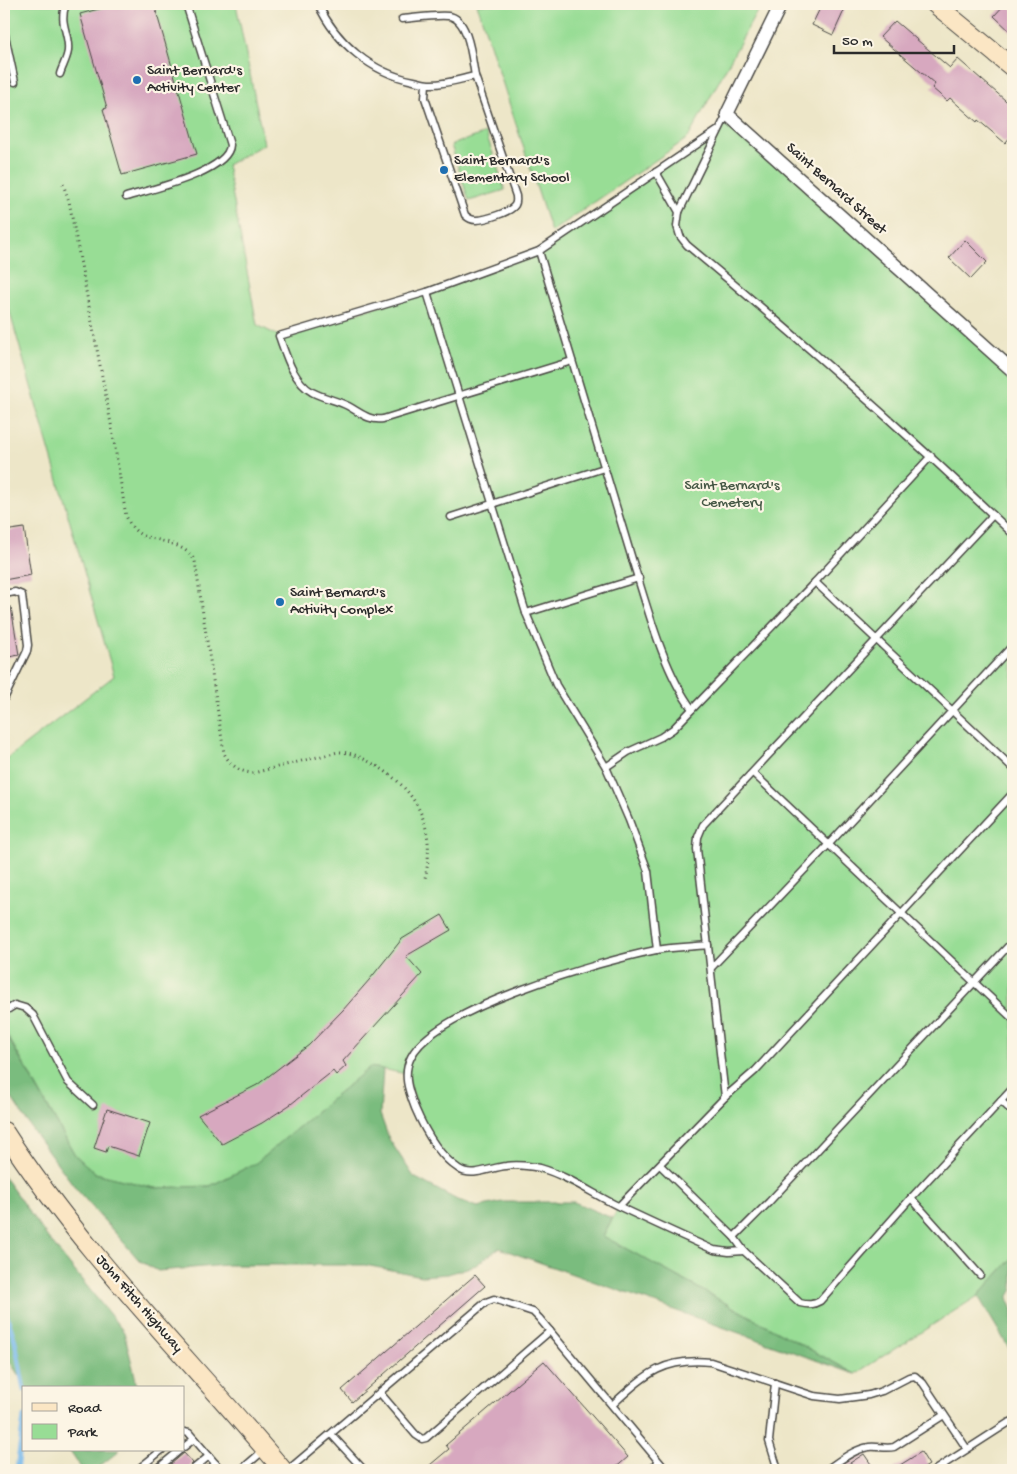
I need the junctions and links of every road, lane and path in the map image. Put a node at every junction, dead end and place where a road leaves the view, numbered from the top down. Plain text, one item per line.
1 (66, 4) edge
2 (186, 4) edge
3 (318, 4) edge
4 (781, 4) edge
5 (935, 4) edge
6 (402, 19) dead end
7 (4, 32) edge
8 (1013, 68) edge
9 (60, 74) dead end
10 (475, 76) junction
11 (15, 82) dead end
12 (426, 84) junction
13 (727, 114) junction
14 (717, 131) junction
15 (656, 172) junction
16 (63, 184) dead end
17 (126, 197) dead end
18 (678, 212) junction
19 (539, 251) junction
20 (427, 292) junction
21 (572, 361) junction
22 (1013, 371) edge
23 (460, 395) junction
24 (931, 456) junction
25 (604, 468) junction
26 (492, 503) junction
27 (993, 515) junction
28 (451, 517) dead end
29 (1013, 534) edge
30 (639, 578) junction
31 (814, 582) junction
32 (4, 594) edge
33 (526, 613) junction
34 (876, 640) junction
35 (1013, 645) edge
36 (4, 700) edge
37 (692, 710) junction
38 (951, 711) junction
39 (606, 767) junction
40 (1013, 768) edge
41 (753, 773) junction
42 (1013, 793) edge
43 (829, 844) junction
44 (425, 878) dead end
45 (902, 913) junction
46 (1013, 940) edge
47 (708, 945) junction
48 (657, 950) junction
49 (711, 968) junction
50 (975, 981) junction
51 (4, 1012) edge
52 (1013, 1019) edge
53 (1013, 1088) edge
54 (725, 1097) junction
55 (1001, 1101) junction
56 (93, 1105) dead end
57 (1013, 1112) edge
58 (4, 1131) edge
59 (660, 1165) junction
60 (911, 1198) junction
61 (619, 1206) junction
62 (734, 1237) junction
63 (744, 1251) junction
64 (980, 1275) dead end
65 (550, 1331) junction
66 (775, 1383) junction
67 (380, 1393) junction
68 (612, 1405) junction
69 (944, 1415) junction
70 (1013, 1421) edge
71 (331, 1434) junction
72 (189, 1435) edge
73 (265, 1450) junction
74 (967, 1450) junction
75 (160, 1452) edge
76 (178, 1452) edge
77 (209, 1456) junction
78 (659, 1462) junction
79 (216, 1464) junction
80 (137, 1470) edge
81 (156, 1470) edge
82 (192, 1470) edge
83 (208, 1470) edge
84 (221, 1470) edge
85 (241, 1470) edge
86 (282, 1470) edge
87 (288, 1470) edge
88 (364, 1470) edge
89 (650, 1470) edge
90 (666, 1470) edge
91 (778, 1470) edge
92 (826, 1470) edge
93 (935, 1470) edge

1 - 9 lane
2 - 17 lane
3 - 12 lane
4 - 13 street
5 - 8 main road
6 - 10 lane
7 - 11 lane
10 - 12 lane
10 - 12 lane
13 - 14 lane
13 - 22 street, Saint Bernard Street
14 - 15 lane
14 - 18 lane
15 - 18 lane
15 - 19 lane
16 - 44 path
18 - 24 lane
19 - 20 lane
19 - 21 lane
20 - 23 lane
20 - 23 lane
21 - 23 lane
21 - 25 lane
23 - 26 lane
24 - 27 lane
24 - 31 lane
25 - 26 lane
25 - 30 lane
26 - 28 lane
26 - 33 lane
27 - 29 lane
27 - 34 lane
30 - 33 lane
30 - 37 lane
31 - 34 lane
31 - 37 lane
32 - 36 lane
33 - 39 lane
34 - 38 lane
34 - 41 lane
35 - 38 lane
37 - 39 lane
38 - 40 lane
38 - 43 lane
39 - 48 lane
41 - 43 lane
41 - 47 lane
42 - 45 lane
43 - 45 lane
43 - 49 lane
45 - 50 lane
45 - 54 lane
46 - 50 lane
47 - 48 lane
47 - 49 lane
48 - 61 lane
49 - 54 lane
50 - 52 lane
50 - 62 lane
51 - 56 lane
53 - 55 lane
54 - 59 lane
55 - 57 lane
55 - 60 lane
58 - 73 main road, John Fitch Highway
59 - 61 lane
59 - 62 lane
60 - 63 lane
60 - 64 lane
61 - 63 lane
62 - 63 lane
65 - 67 lane
65 - 67 lane
65 - 68 lane
66 - 68 lane
66 - 69 lane
66 - 91 lane
67 - 71 lane
68 - 78 lane
69 - 74 lane
69 - 92 lane
70 - 74 lane
71 - 87 lane
71 - 88 lane
72 - 77 lane
73 - 85 lane
73 - 86 main road, John Fitch Highway
74 - 93 lane
75 - 80 lane
76 - 81 lane
77 - 79 lane
77 - 82 lane
78 - 89 lane
78 - 90 lane
79 - 83 lane
79 - 84 lane

